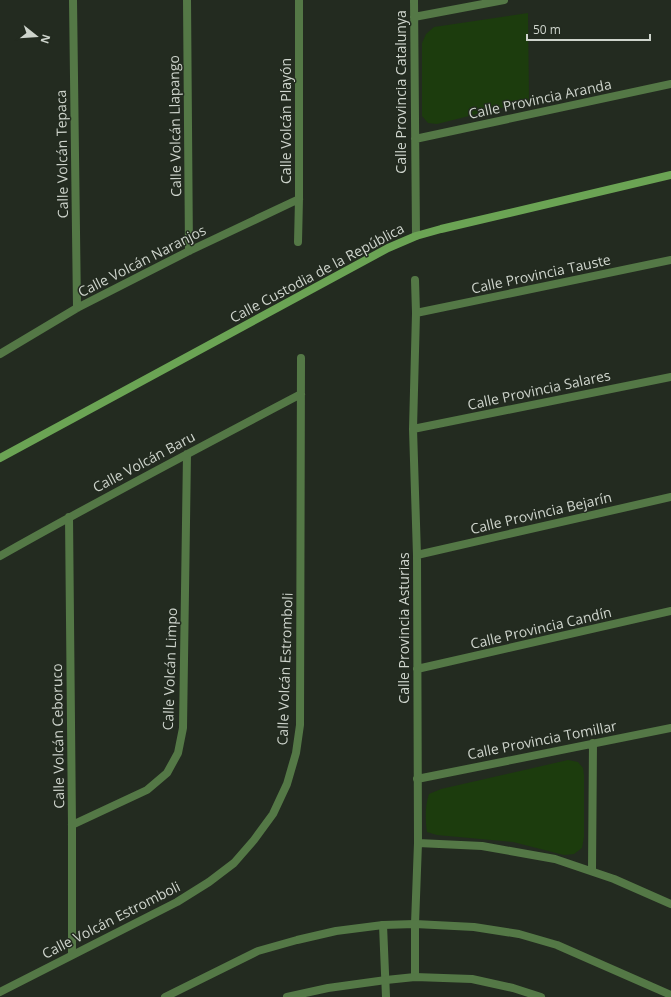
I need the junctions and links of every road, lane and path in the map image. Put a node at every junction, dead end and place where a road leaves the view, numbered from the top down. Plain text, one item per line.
1 (73, 0) edge
2 (187, 0) edge
3 (299, 0) edge
4 (414, 0) edge
5 (504, 0) edge
6 (414, 17) junction
7 (671, 84) edge
8 (415, 139) junction
9 (671, 175) edge
10 (299, 199) junction
11 (416, 236) junction
12 (298, 242) dead end
13 (189, 251) junction
14 (671, 260) edge
15 (415, 280) dead end
16 (77, 308) junction
17 (416, 313) junction
18 (0, 354) edge
19 (301, 358) dead end
20 (671, 377) edge
21 (301, 394) junction
22 (413, 429) junction
23 (187, 454) junction
24 (0, 458) edge
25 (671, 497) edge
26 (69, 517) junction
27 (417, 555) junction
28 (0, 556) edge
29 (671, 611) edge
30 (417, 669) junction
31 (671, 728) edge
32 (593, 743) junction
33 (418, 779) junction
34 (72, 825) junction
35 (418, 843) junction
36 (592, 871) junction
37 (671, 904) edge
38 (415, 924) junction
39 (383, 925) junction
40 (72, 955) junction
41 (415, 977) junction
42 (386, 980) junction
43 (0, 992) edge
44 (671, 995) edge
45 (165, 997) edge
46 (287, 997) edge
47 (386, 997) edge
48 (541, 997) edge

1 - 16 street, Calle Volcán Tepaca
2 - 13 street, Calle Volcán Llapango
3 - 10 street, Calle Volcán Playón
4 - 6 street, Calle Provincia Catalunya
5 - 6 street
6 - 8 street, Calle Provincia Catalunya
7 - 8 street, Calle Provincia Aranda
8 - 11 street, Calle Provincia Catalunya
9 - 11 main road, Calle Custodia de la República
10 - 12 street, Calle Volcán Playón
10 - 13 street, Calle Volcán Naranjos
11 - 24 main road, Calle Custodia de la República
13 - 16 street, Calle Volcán Naranjos
14 - 17 street, Calle Provincia Tauste
15 - 17 street, Calle Provincia Asturias
16 - 18 street, Calle Volcán Naranjos
17 - 22 street, Calle Provincia Asturias
19 - 21 street, Calle Volcán Estromboli
20 - 22 street, Calle Provincia Salares
21 - 23 street, Calle Volcán Baru
21 - 40 street, Calle Volcán Estromboli
22 - 27 street, Calle Provincia Asturias
23 - 26 street, Calle Volcán Baru
23 - 34 street, Calle Volcán Limpo
25 - 27 street, Calle Provincia Bejarín
26 - 28 street, Calle Volcán Baru
26 - 34 street, Calle Volcán Ceboruco
27 - 30 street, Calle Provincia Asturias
29 - 30 street, Calle Provincia Candín
30 - 33 street, Calle Provincia Asturias
31 - 32 street, Calle Provincia Tomillar
32 - 33 street, Calle Provincia Tomillar
32 - 36 street
33 - 35 street, Calle Provincia Asturias
34 - 40 street, Calle Volcán Ceboruco
35 - 36 street
35 - 38 street, Calle Provincia Asturias
36 - 37 street
38 - 39 street
38 - 41 street, Calle Provincia Asturias
38 - 44 street
39 - 42 street
39 - 45 street
40 - 43 street, Calle Volcán Estromboli
41 - 42 street
41 - 48 street
42 - 46 street
42 - 47 street

